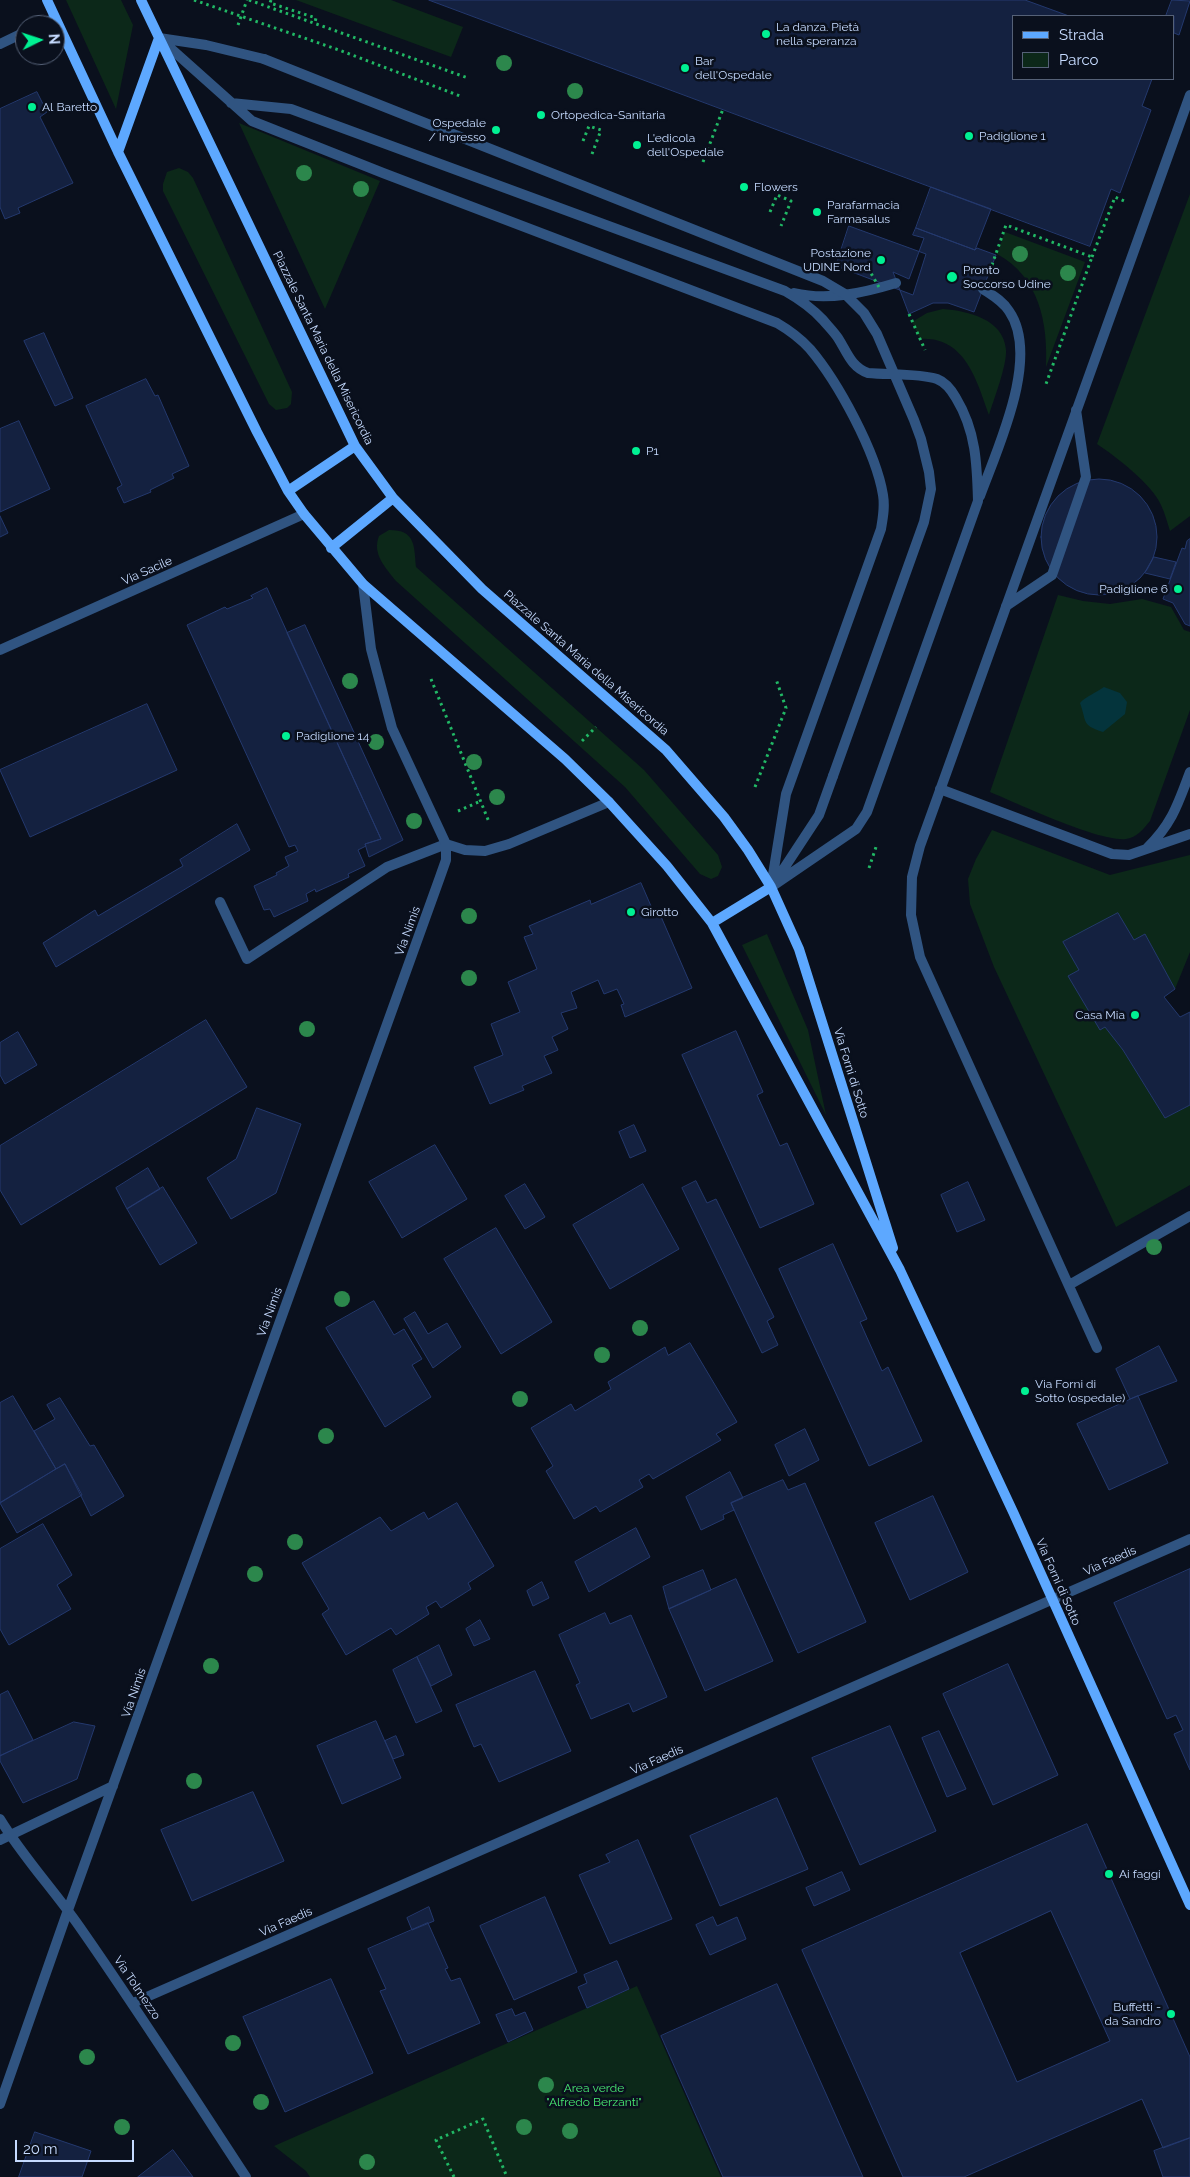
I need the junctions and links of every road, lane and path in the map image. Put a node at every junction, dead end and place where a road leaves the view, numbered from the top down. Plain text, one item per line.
1 (47, 0) edge
2 (141, 0) edge
3 (194, 0) edge
4 (248, 0) edge
5 (271, 0) edge
6 (54, 15) edge
7 (241, 16) junction
8 (315, 22) junction
9 (235, 33) dead end
10 (15, 37) edge
11 (159, 38) junction
12 (65, 39) edge
13 (0, 44) edge
14 (468, 78) dead end
15 (1190, 95) edge
16 (460, 96) dead end
17 (230, 103) junction
18 (723, 109) dead end
19 (583, 141) dead end
20 (118, 152) junction
21 (592, 154) dead end
22 (703, 162) dead end
23 (1114, 198) dead end
24 (770, 212) dead end
25 (781, 226) dead end
26 (1092, 258) dead end
27 (896, 283) dead end
28 (983, 289) dead end
29 (785, 291) junction
30 (909, 314) dead end
31 (938, 380) junction
32 (1076, 409) junction
33 (355, 446) junction
34 (288, 491) junction
35 (393, 498) junction
36 (978, 502) junction
37 (304, 514) junction
38 (331, 548) junction
39 (363, 584) junction
40 (1006, 606) junction
41 (0, 650) edge
42 (776, 678) dead end
43 (431, 679) dead end
44 (596, 728) dead end
45 (578, 745) dead end
46 (1190, 772) edge
47 (755, 787) dead end
48 (940, 789) junction
49 (481, 801) junction
50 (609, 802) junction
51 (455, 812) dead end
52 (492, 827) dead end
53 (1190, 834) edge
54 (446, 844) junction
55 (1144, 850) junction
56 (771, 887) junction
57 (220, 902) dead end
58 (712, 923) junction
59 (1190, 1216) edge
60 (900, 1270) junction
61 (1069, 1285) junction
62 (1097, 1348) dead end
63 (1190, 1539) edge
64 (1052, 1601) junction
65 (113, 1786) junction
66 (0, 1819) edge
67 (5, 1838) edge
68 (1190, 1905) edge
69 (68, 1910) junction
70 (133, 2003) junction
71 (0, 2104) edge
72 (246, 2177) edge
73 (454, 2177) edge
74 (507, 2177) edge

1 - 6 main road
2 - 11 main road, Piazzale Santa Maria della Misericordia
3 - 7 path
4 - 7 path
4 - 8 path
5 - 8 path
7 - 9 path
7 - 16 path
8 - 14 path
10 - 13 street
11 - 17 street
11 - 20 main road
11 - 33 main road, Piazzale Santa Maria della Misericordia
11 - 56 street, bridge
12 - 20 main road
15 - 32 street
17 - 29 street
17 - 56 street
18 - 22 path
19 - 21 path
20 - 34 main road
23 - 26 path
24 - 25 path
27 - 29 street
28 - 36 street
29 - 31 street
30 - 31 path
31 - 36 street
32 - 40 street
32 - 40 street
33 - 34 main road
33 - 35 main road, Piazzale Santa Maria della Misericordia
34 - 37 main road
35 - 38 main road
35 - 56 main road, Piazzale Santa Maria della Misericordia
36 - 56 street
37 - 38 main road
37 - 41 street, Via Sacile
38 - 39 main road
39 - 50 main road
39 - 54 street
40 - 48 street
42 - 47 path
43 - 49 path
44 - 45 path
46 - 55 street
48 - 55 street
48 - 61 street
49 - 51 path
49 - 52 path
50 - 54 street
50 - 58 main road
53 - 55 street
54 - 57 street
54 - 65 street, Via Nimis
56 - 58 main road
56 - 60 main road, Via Forni di Sotto
58 - 60 main road, Via Forni di Sotto
59 - 61 street
60 - 64 main road, Via Forni di Sotto
61 - 62 street
63 - 64 street, Via Faedis
64 - 68 main road, Via Forni di Sotto
64 - 70 street, Via Faedis
65 - 67 street
65 - 69 street, Via Nimis
66 - 67 street, Via Tolmezzo
67 - 69 street, Via Tolmezzo
69 - 70 street, Via Tolmezzo
69 - 71 street, Via Nimis
70 - 72 street, Via Tolmezzo
73 - 74 path

